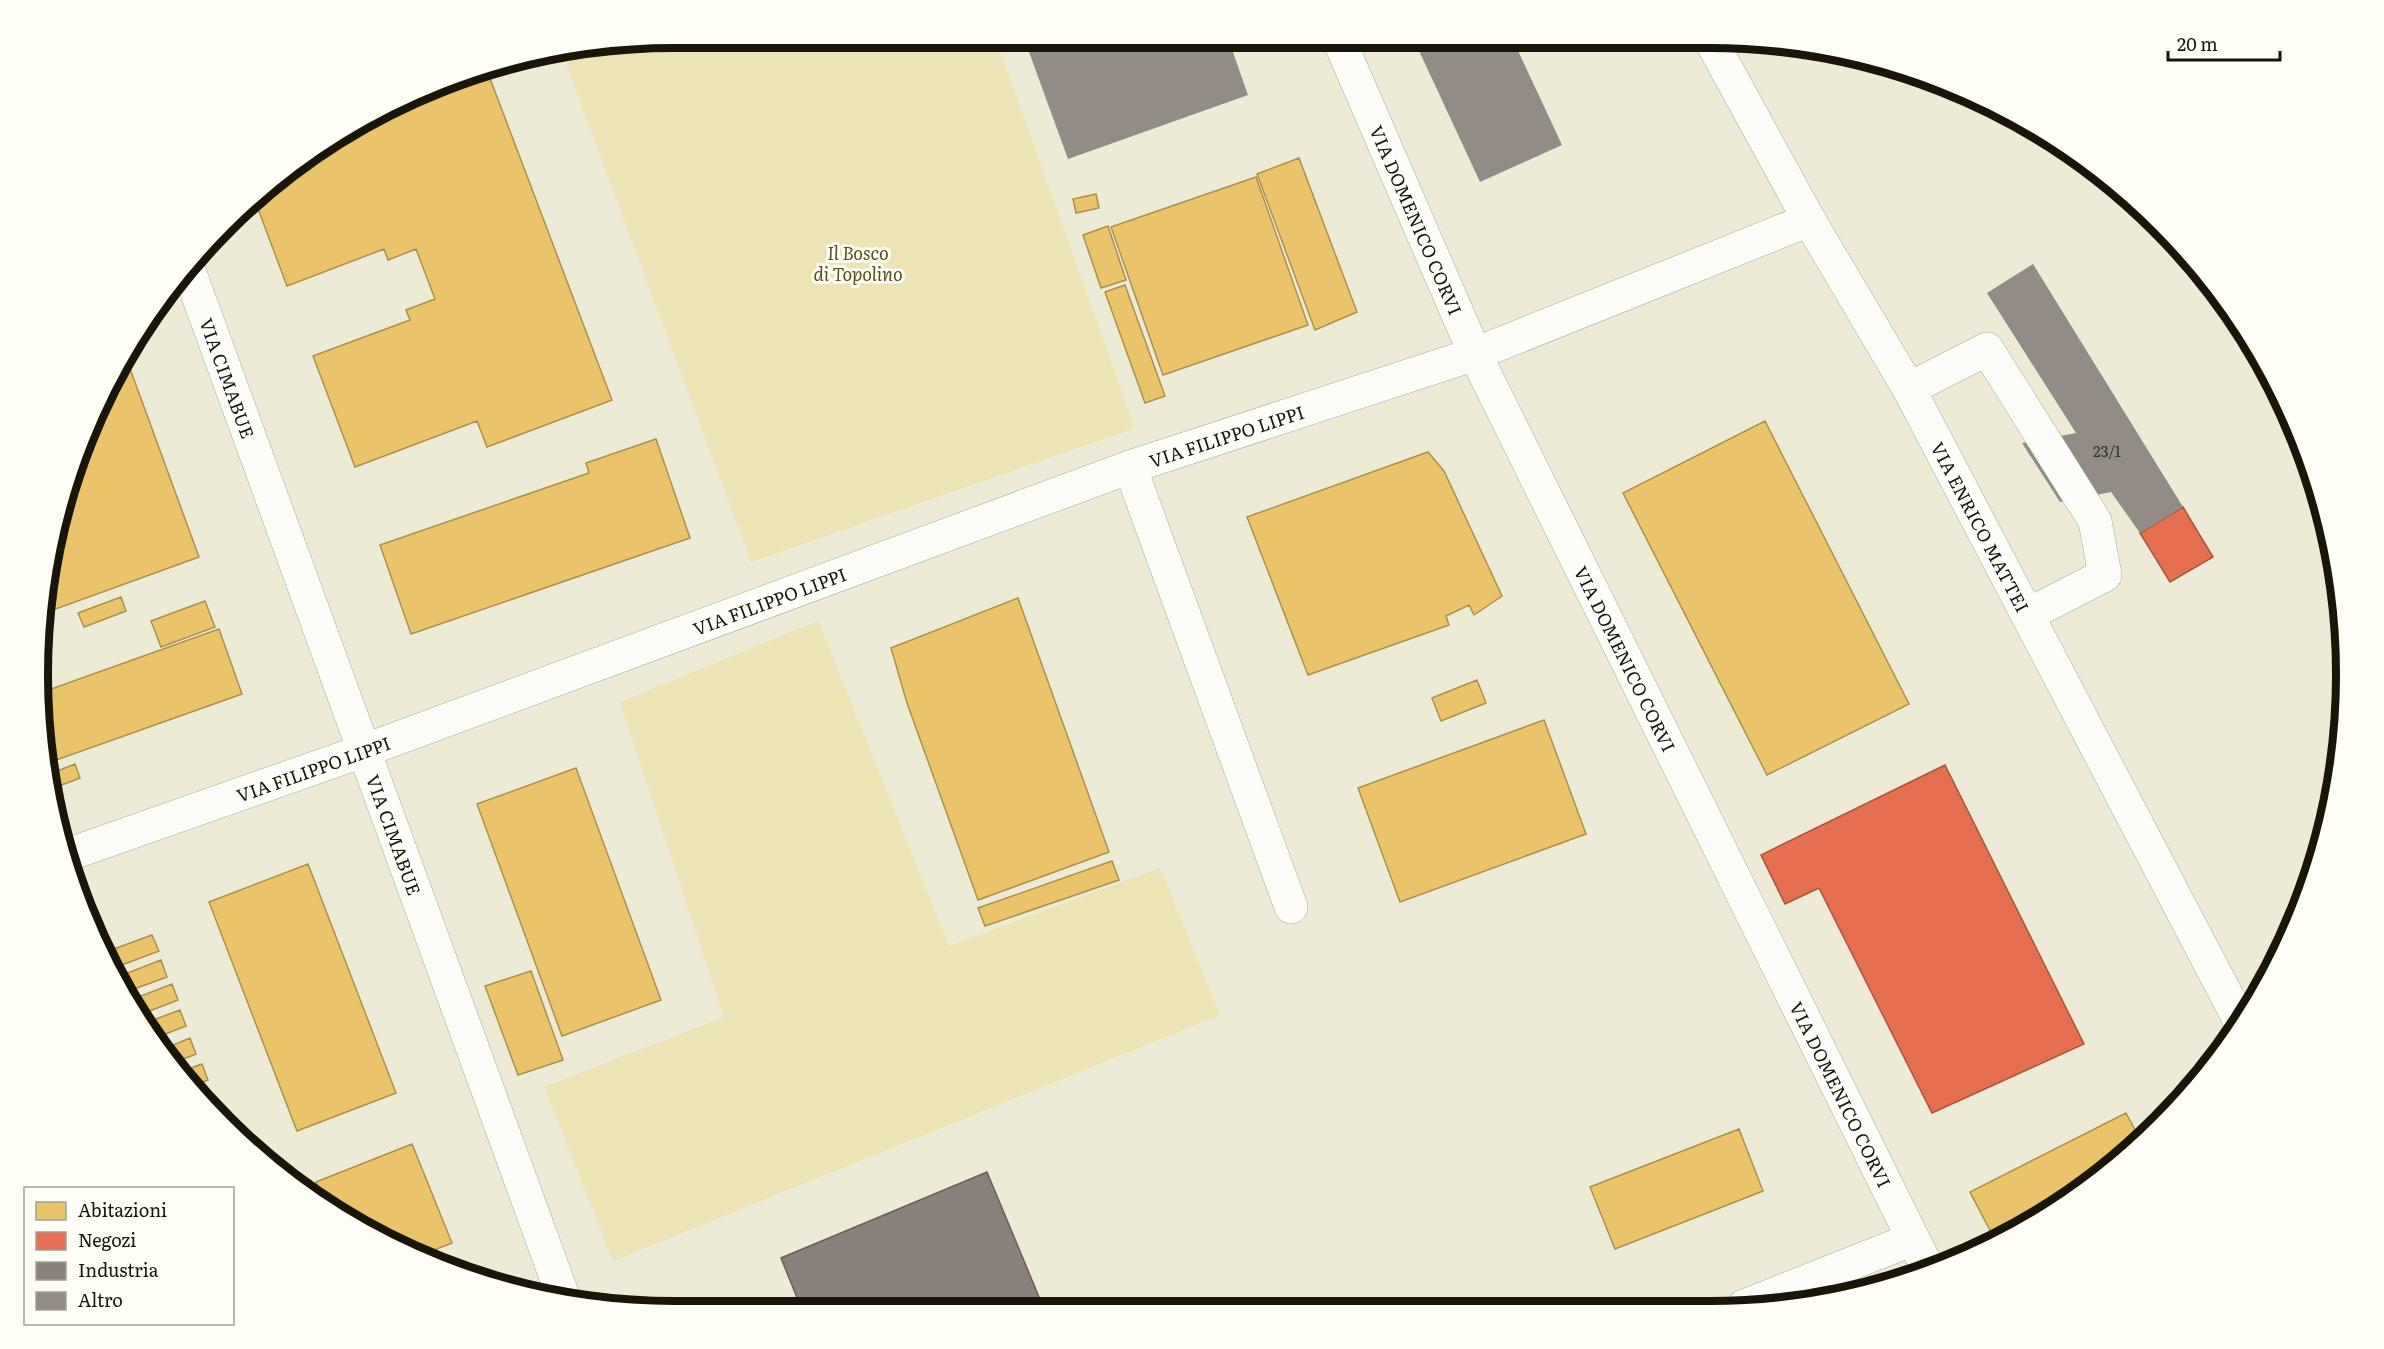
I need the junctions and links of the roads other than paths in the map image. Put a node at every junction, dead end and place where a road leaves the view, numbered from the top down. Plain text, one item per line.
1 (1342, 48) edge
2 (1715, 48) edge
3 (1809, 220) junction
4 (191, 276) edge
5 (1474, 354) junction
6 (1909, 389) junction
7 (1130, 467) junction
8 (2027, 615) junction
9 (363, 751) junction
10 (74, 853) edge
11 (1291, 907) dead end
12 (2236, 1013) edge
13 (1913, 1239) junction
14 (1925, 1263) edge
15 (561, 1291) edge
16 (1762, 1299) edge

1 - 5 street, VIA DOMENICO CORVI
2 - 3 street, VIA ENRICO MATTEI
3 - 5 street, VIA FILIPPO LIPPI
3 - 6 street, VIA ENRICO MATTEI
4 - 9 street, VIA CIMABUE
5 - 7 street, VIA FILIPPO LIPPI
5 - 13 street, VIA DOMENICO CORVI
6 - 8 street, VIA ENRICO MATTEI
6 - 8 street
7 - 9 street, VIA FILIPPO LIPPI
7 - 11 street
8 - 12 street, VIA ENRICO MATTEI
9 - 10 street, VIA FILIPPO LIPPI
9 - 15 street, VIA CIMABUE
13 - 14 street, VIA DOMENICO CORVI
13 - 16 street

